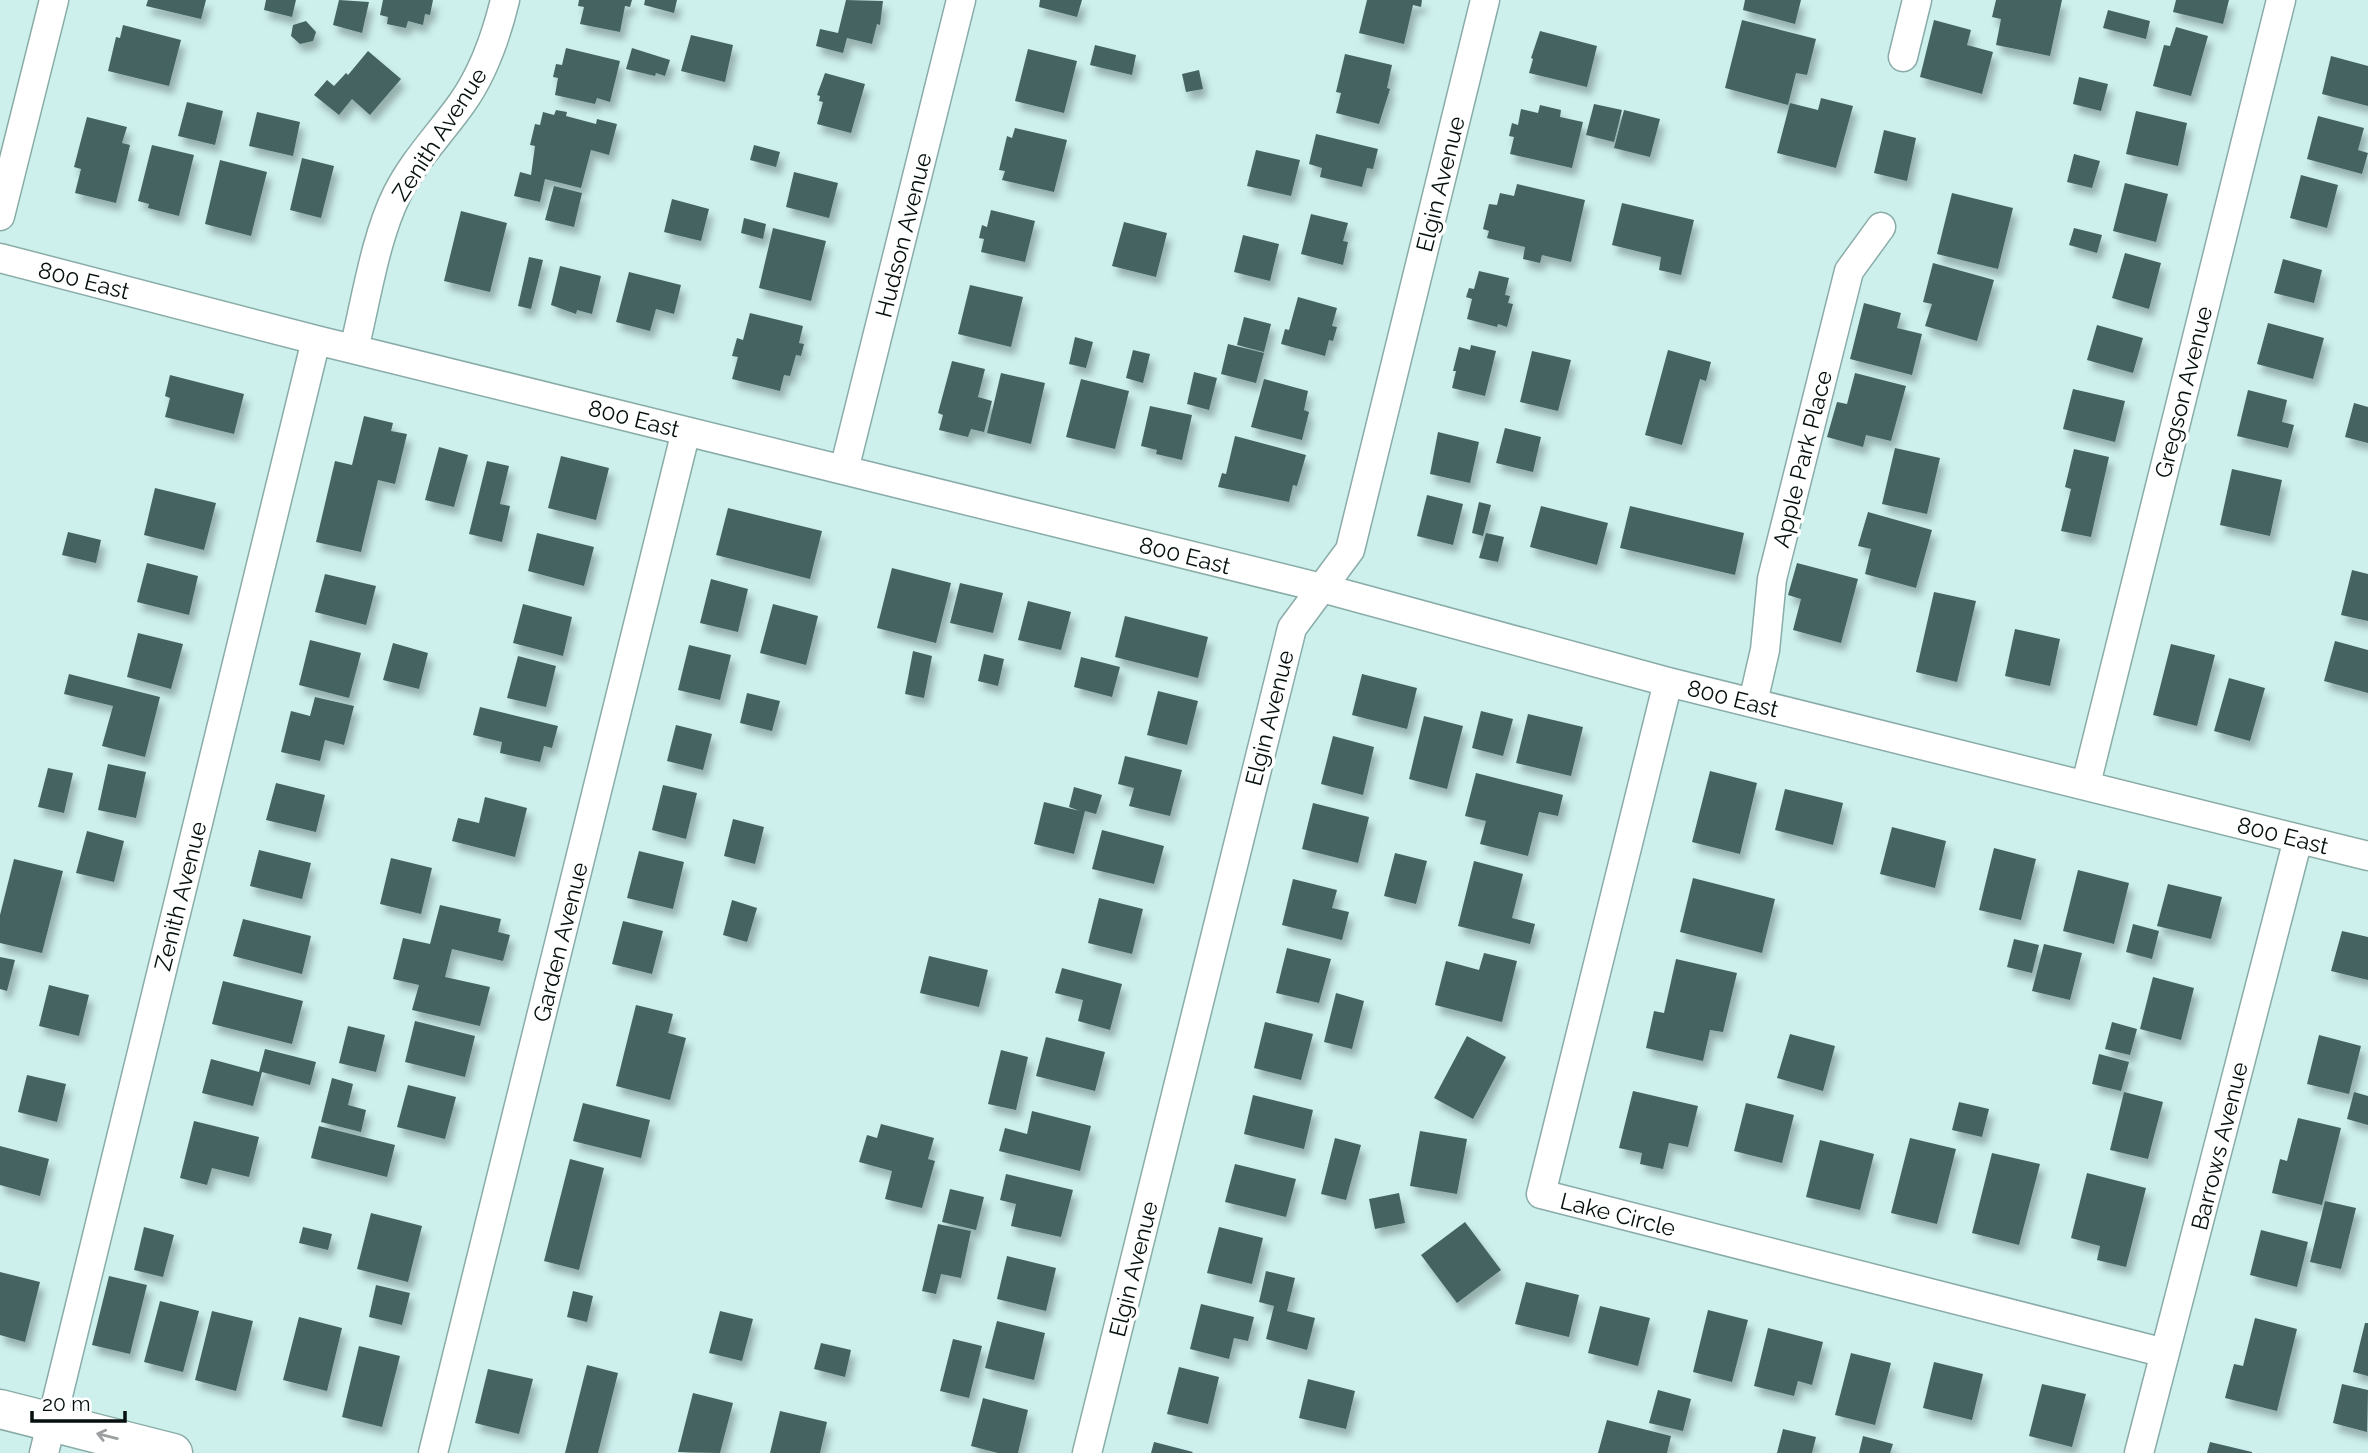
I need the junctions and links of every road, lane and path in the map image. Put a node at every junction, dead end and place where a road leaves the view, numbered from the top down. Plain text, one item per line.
1 (54, 0) edge
2 (505, 0) edge
3 (961, 0) edge
4 (1485, 0) edge
5 (1917, 0) edge
6 (2281, 0) edge
7 (1903, 57) dead end
8 (0, 216) edge
9 (1881, 227) dead end
10 (0, 258) edge
11 (316, 340) junction
12 (354, 349) junction
13 (687, 431) junction
14 (844, 470) junction
15 (1322, 588) junction
16 (1668, 682) junction
17 (1753, 702) junction
18 (2086, 784) junction
19 (2298, 839) junction
20 (2368, 856) edge
21 (2165, 1353) junction
22 (0, 1409) edge
23 (48, 1438) edge
24 (173, 1453) edge
25 (433, 1453) edge
26 (1087, 1453) edge
27 (2139, 1453) edge

1 - 8 street
2 - 12 street, Zenith Avenue
3 - 14 street, Hudson Avenue
4 - 15 street, Elgin Avenue
5 - 7 street
6 - 18 street, Gregson Avenue
9 - 17 street, Apple Park Place
10 - 11 street, 800 East
11 - 12 street, 800 East
11 - 23 street, Zenith Avenue
12 - 13 street, 800 East
13 - 14 street, 800 East
13 - 25 street, Garden Avenue
14 - 15 street, 800 East
15 - 16 street, 800 East
15 - 26 street, Elgin Avenue
16 - 17 street, 800 East
16 - 21 street, Lake Circle
17 - 18 street, 800 East
18 - 19 street, 800 East
19 - 20 street, 800 East
19 - 21 street, Barrows Avenue
21 - 27 street, Barrows Avenue
22 - 23 main road
24 -> 23 main road

